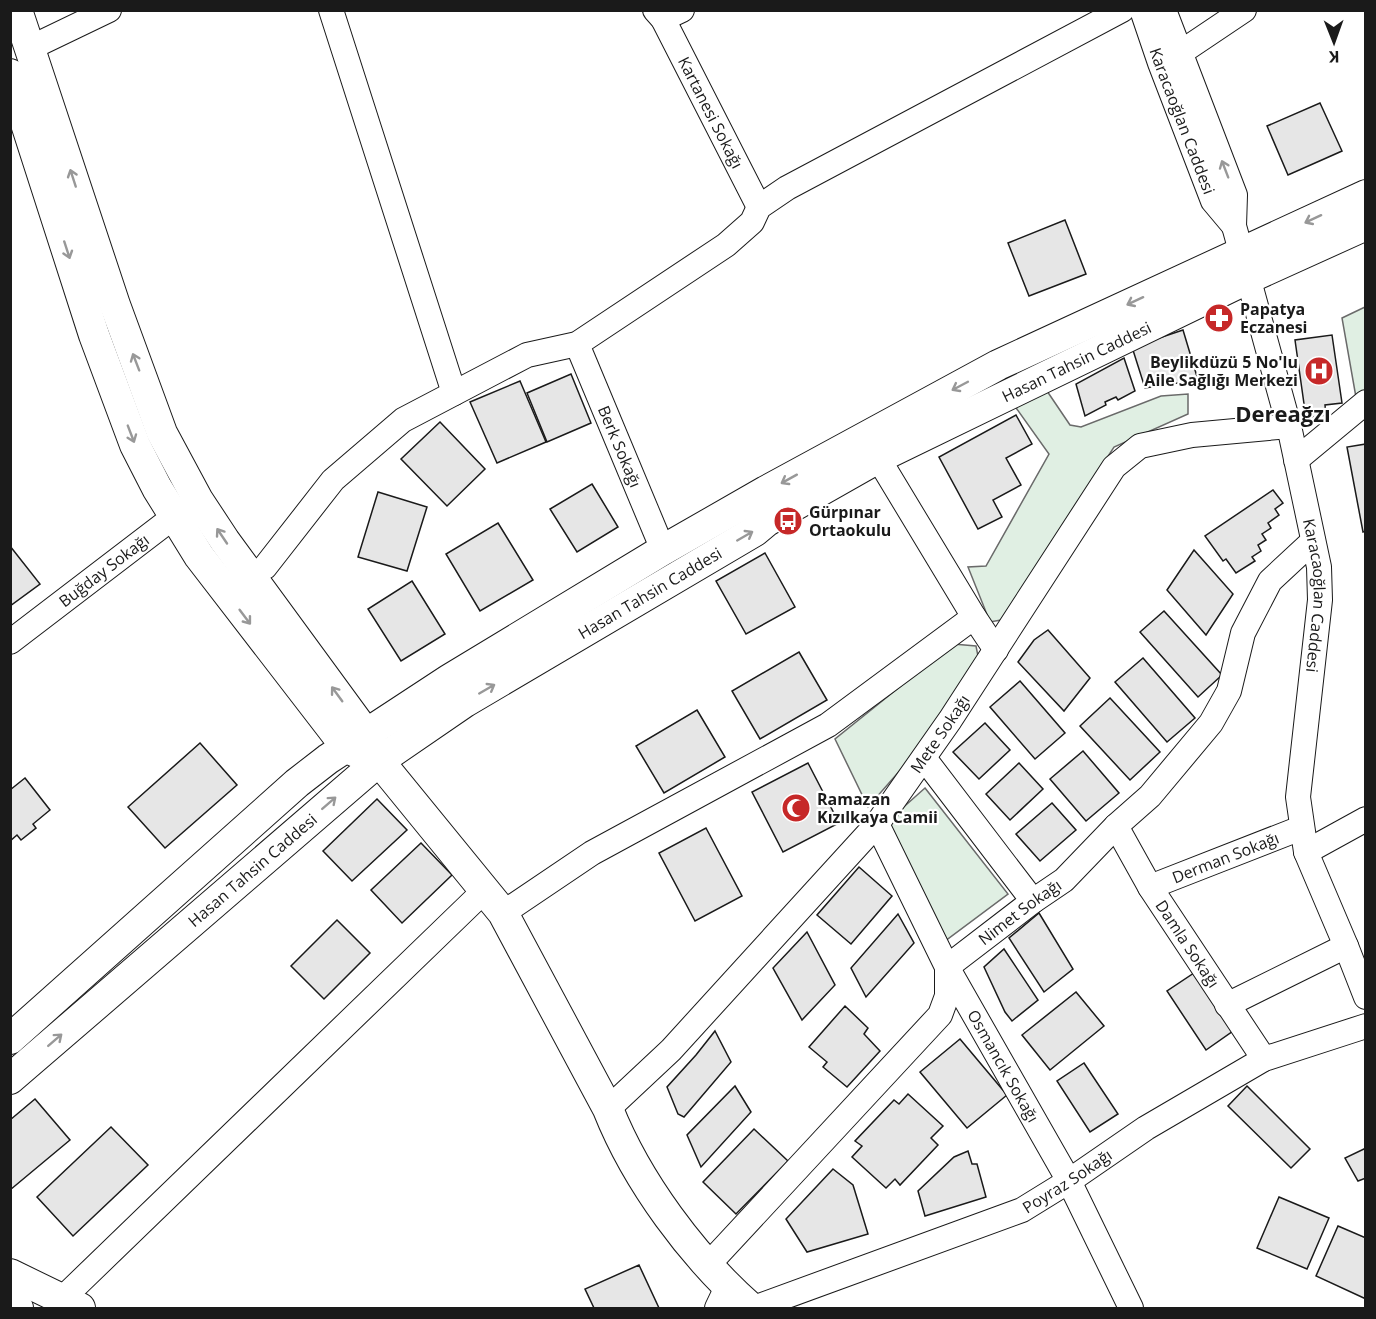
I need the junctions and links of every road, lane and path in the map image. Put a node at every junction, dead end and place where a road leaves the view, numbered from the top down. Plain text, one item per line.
1 (17, 10) edge
2 (109, 10) edge
3 (332, 10) edge
4 (1122, 10) edge
5 (1142, 10) edge
6 (1164, 10) edge
7 (1244, 10) edge
8 (667, 13) edge
9 (30, 48) junction
10 (1180, 53) junction
11 (10, 74) edge
12 (1365, 195) edge
13 (759, 207) junction
14 (1365, 225) edge
15 (1242, 251) junction
16 (577, 344) junction
17 (454, 393) junction
18 (1365, 402) edge
19 (1289, 426) junction
20 (878, 458) junction
21 (1296, 460) junction
22 (198, 500) junction
23 (173, 517) junction
24 (1313, 541) junction
25 (663, 550) junction
26 (265, 567) dead end
27 (974, 617) junction
28 (10, 642) edge
29 (996, 650) junction
30 (364, 748) junction
31 (924, 758) junction
32 (1365, 819) edge
33 (877, 824) junction
34 (1116, 826) junction
35 (1301, 828) junction
36 (1306, 852) junction
37 (1150, 887) junction
38 (494, 901) junction
39 (1033, 901) junction
40 (1346, 946) junction
41 (947, 967) junction
42 (1365, 997) edge
43 (1227, 1005) junction
44 (1365, 1026) edge
45 (10, 1039) edge
46 (1264, 1059) junction
47 (10, 1079) edge
48 (608, 1109) junction
49 (1069, 1181) junction
50 (10, 1274) edge
51 (717, 1287) edge
52 (71, 1304) edge
53 (10, 1305) edge
54 (18, 1308) edge
55 (753, 1308) edge
56 (1131, 1308) edge

1 - 9 main road
2 - 9 street
3 - 17 street
4 - 13 street
5 - 15 street, Karacaoğlan Caddesi
6 - 10 street, Karacaoğlan Caddesi
7 - 10 street
8 - 13 street, Kartanesi Sokağı
22 -> 9 main road
15 -> 10 street, Karacaoğlan Caddesi
11 -> 23 main road
12 -> 15 main road, Hasan Tahsin Caddesi
13 - 16 street
14 - 15 main road, Hasan Tahsin Caddesi
15 - 19 street, Karacaoğlan Caddesi
15 - 20 main road, Hasan Tahsin Caddesi
15 -> 25 main road, Hasan Tahsin Caddesi
16 - 17 street
16 - 25 street, Berk Sokağı
17 - 26 street
18 - 21 street
19 - 21 street, Karacaoğlan Caddesi
19 - 29 street, Mete Sokağı
20 - 27 street
30 -> 20 main road, Hasan Tahsin Caddesi
21 - 24 street, Karacaoğlan Caddesi
22 - 23 street, Buğday Sokağı
30 -> 22 main road
23 - 28 street, Buğday Sokağı
23 -> 30 main road
24 - 34 street, Nimet Sokağı
24 - 35 street, Karacaoğlan Caddesi
25 - 30 main road, Hasan Tahsin Caddesi
27 - 29 street
27 - 38 street
29 - 31 street, Mete Sokağı
30 - 38 main road
30 - 45 main road, Hasan Tahsin Caddesi
47 -> 30 main road, Hasan Tahsin Caddesi
31 - 33 street, Mete Sokağı
31 - 39 street
32 - 36 street
33 - 41 street, Osmancık Sokağı
33 - 48 street, Mete Sokağı
34 - 37 street, Damla Sokağı
34 - 39 street, Nimet Sokağı
35 - 36 street, Karacaoğlan Caddesi
35 - 37 street, Derman Sokağı
36 - 40 street, Karacaoğlan Caddesi
37 - 43 street, Damla Sokağı
38 - 48 main road
38 - 52 street
39 - 41 street, Nimet Sokağı
40 - 42 street, Karacaoğlan Caddesi
40 - 43 street
41 - 49 street, Osmancık Sokağı
41 - 51 street
43 - 46 street, Damla Sokağı
44 - 46 street, Poyraz Sokağı
46 - 49 street, Poyraz Sokağı
48 - 51 main road
49 - 55 street, Poyraz Sokağı
49 - 56 street, Osmancık Sokağı
50 - 52 main road
51 - 55 main road
53 - 54 main road

